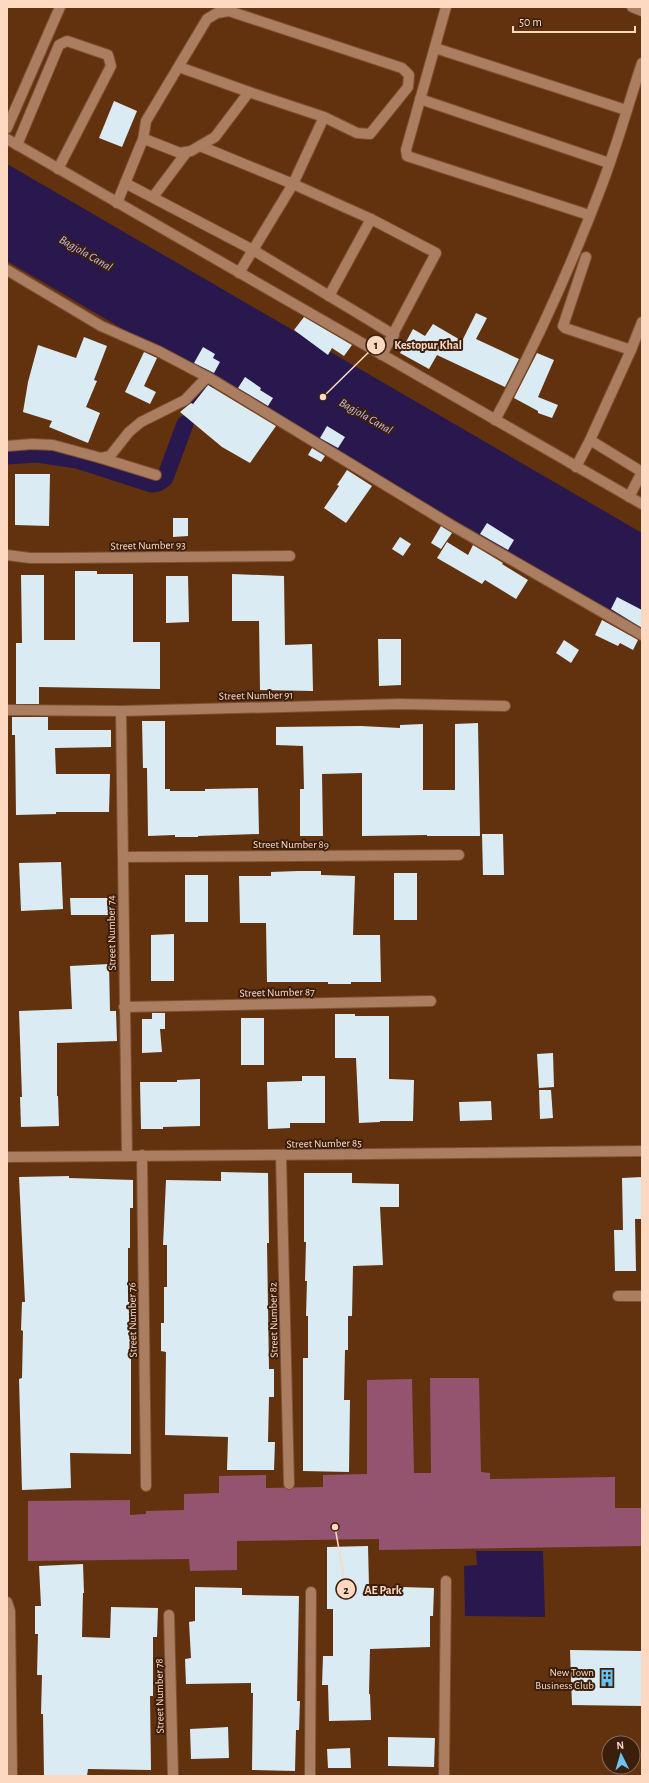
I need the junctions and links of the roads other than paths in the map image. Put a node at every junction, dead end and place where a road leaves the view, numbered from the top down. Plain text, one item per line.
1 (60, 7) edge
2 (446, 7) edge
3 (632, 7) edge
4 (642, 11) edge
5 (435, 48) junction
6 (642, 63) edge
7 (179, 67) junction
8 (249, 92) junction
9 (420, 99) junction
10 (626, 110) junction
11 (324, 117) junction
12 (7, 128) edge
13 (7, 139) edge
14 (143, 140) junction
15 (17, 145) junction
16 (200, 146) junction
17 (186, 153) junction
18 (609, 163) junction
19 (58, 169) junction
20 (126, 182) junction
21 (292, 184) junction
22 (153, 197) junction
23 (117, 203) junction
24 (589, 215) junction
25 (371, 219) junction
26 (253, 250) junction
27 (586, 257) dead end
28 (7, 270) edge
29 (239, 273) junction
30 (329, 296) junction
31 (642, 322) edge
32 (394, 335) junction
33 (631, 350) junction
34 (382, 355) junction
35 (207, 377) junction
36 (495, 420) junction
37 (590, 440) junction
38 (7, 446) edge
39 (101, 458) junction
40 (576, 466) junction
41 (642, 472) edge
42 (156, 475) dead end
43 (629, 497) junction
44 (642, 504) edge
45 (7, 555) edge
46 (290, 556) dead end
47 (642, 635) edge
48 (505, 706) dead end
49 (7, 710) edge
50 (121, 711) junction
51 (459, 854) dead end
52 (123, 857) junction
53 (431, 1001) dead end
54 (124, 1007) junction
55 (642, 1151) edge
56 (127, 1155) junction
57 (142, 1155) junction
58 (281, 1156) junction
59 (7, 1157) edge
60 (618, 1296) dead end
61 (642, 1296) edge
62 (289, 1484) dead end
63 (146, 1486) dead end
64 (446, 1581) dead end
65 (311, 1592) dead end
66 (7, 1602) edge
67 (169, 1615) dead end
68 (10, 1770) edge
69 (172, 1776) edge
70 (310, 1776) edge
71 (444, 1776) edge

1 - 12 street
2 - 5 street
3 - 4 street
5 - 9 street
5 - 10 street
6 - 10 street
7 - 8 street
7 - 11 street
7 - 14 street
8 - 11 street
8 - 16 street
9 - 18 street
9 - 24 street
10 - 18 street
11 - 21 street
13 - 15 street
14 - 17 street
14 - 20 street
15 - 19 street
15 - 19 street
16 - 17 street
16 - 21 street
17 - 22 street
18 - 24 street
19 - 23 street
20 - 22 street
20 - 23 street
21 - 25 street
21 - 26 street
22 - 26 street
23 - 29 street
24 - 36 street
25 - 30 street
25 - 32 street
26 - 29 street
26 - 30 street
27 - 33 street
28 - 35 street
29 - 34 street
30 - 32 street
31 - 33 street
32 - 34 street
33 - 37 street
34 - 36 street
35 - 39 street
35 - 47 street
36 - 40 street
37 - 40 street
37 - 41 street
38 - 39 street
39 - 42 street
40 - 43 street
41 - 43 street
43 - 44 street
45 - 46 street, Street Number 93
48 - 50 street, Street Number 91
49 - 50 street, Street Number 91
50 - 52 street, Street Number 74
51 - 52 street, Street Number 89
52 - 54 street, Street Number 74
53 - 54 street, Street Number 87
54 - 56 street, Street Number 74
55 - 58 street, Street Number 85
56 - 57 street, Street Number 85
56 - 59 street, Street Number 85
57 - 58 street, Street Number 85
57 - 63 street, Street Number 76
58 - 62 street, Street Number 82
60 - 61 street
64 - 71 street
65 - 70 street
66 - 68 street
67 - 69 street, Street Number 78

